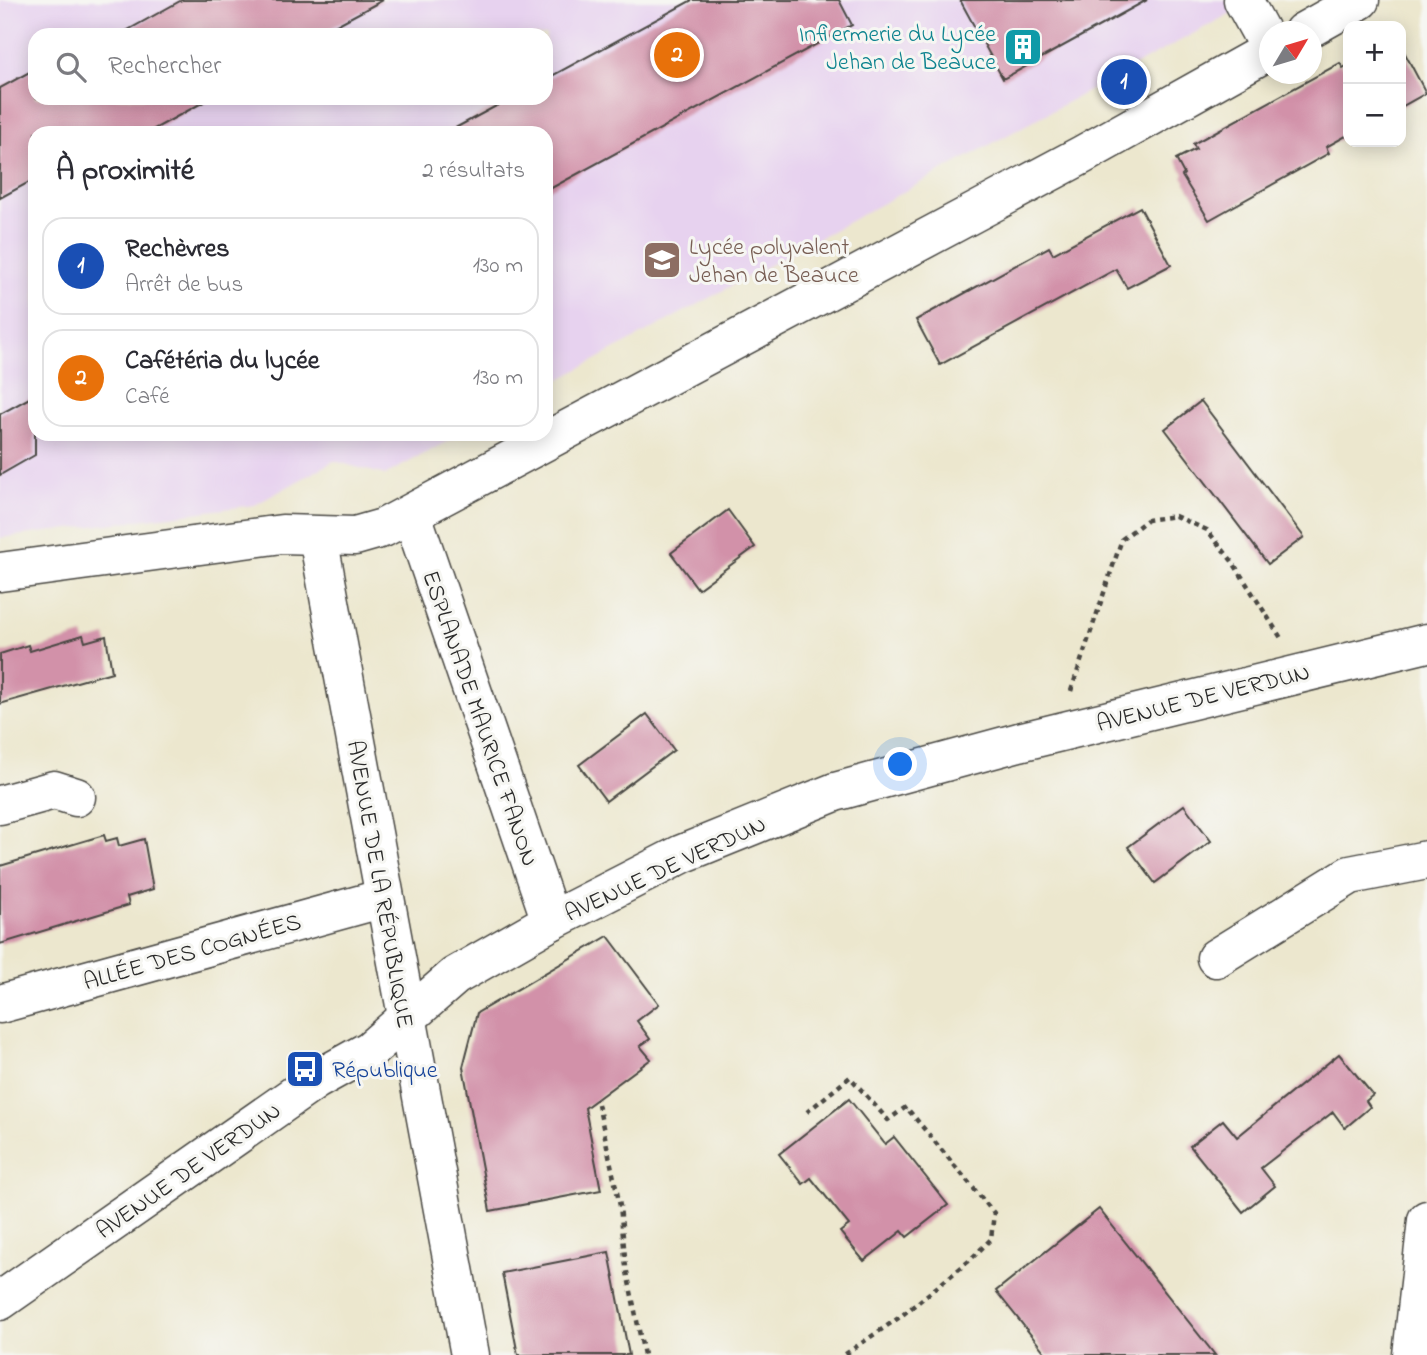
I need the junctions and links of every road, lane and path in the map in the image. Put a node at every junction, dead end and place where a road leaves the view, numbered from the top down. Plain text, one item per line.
1 (1243, 0) edge
2 (1360, 0) edge
3 (1322, 21) edge
4 (1259, 30) edge
5 (1259, 55) edge
6 (553, 439) edge
7 (550, 441) edge
8 (412, 515) junction
9 (318, 537) junction
10 (0, 572) edge
11 (1427, 643) edge
12 (1303, 673) junction
13 (1058, 732) junction
14 (76, 797) dead end
15 (0, 805) edge
16 (1427, 860) edge
17 (384, 898) junction
18 (551, 921) junction
19 (1216, 958) dead end
20 (0, 1004) edge
21 (405, 1016) junction
22 (598, 1104) dead end
23 (807, 1112) dead end
24 (1427, 1220) edge
25 (0, 1301) edge
26 (1418, 1343) edge
27 (470, 1355) edge
28 (644, 1355) edge
29 (844, 1355) edge

1 - 4 street
2 - 3 street
5 - 6 street
7 - 8 street
8 - 9 street
8 - 18 street, ESPLANADE MAURICE FANON
9 - 10 street
9 - 17 street, AVENUE DE LA RÉPUBLIQUE
11 - 12 street, AVENUE DE VERDUN
12 - 13 street, AVENUE DE VERDUN
12 - 13 path
13 - 18 street, AVENUE DE VERDUN
14 - 15 street
16 - 19 street
17 - 20 street, ALLÉE DES COGNÉES
17 - 21 street, AVENUE DE LA RÉPUBLIQUE
18 - 21 street, AVENUE DE VERDUN
21 - 25 street, AVENUE DE VERDUN
21 - 27 street, AVENUE DE LA RÉPUBLIQUE
22 - 28 path
23 - 29 path
24 - 26 street

